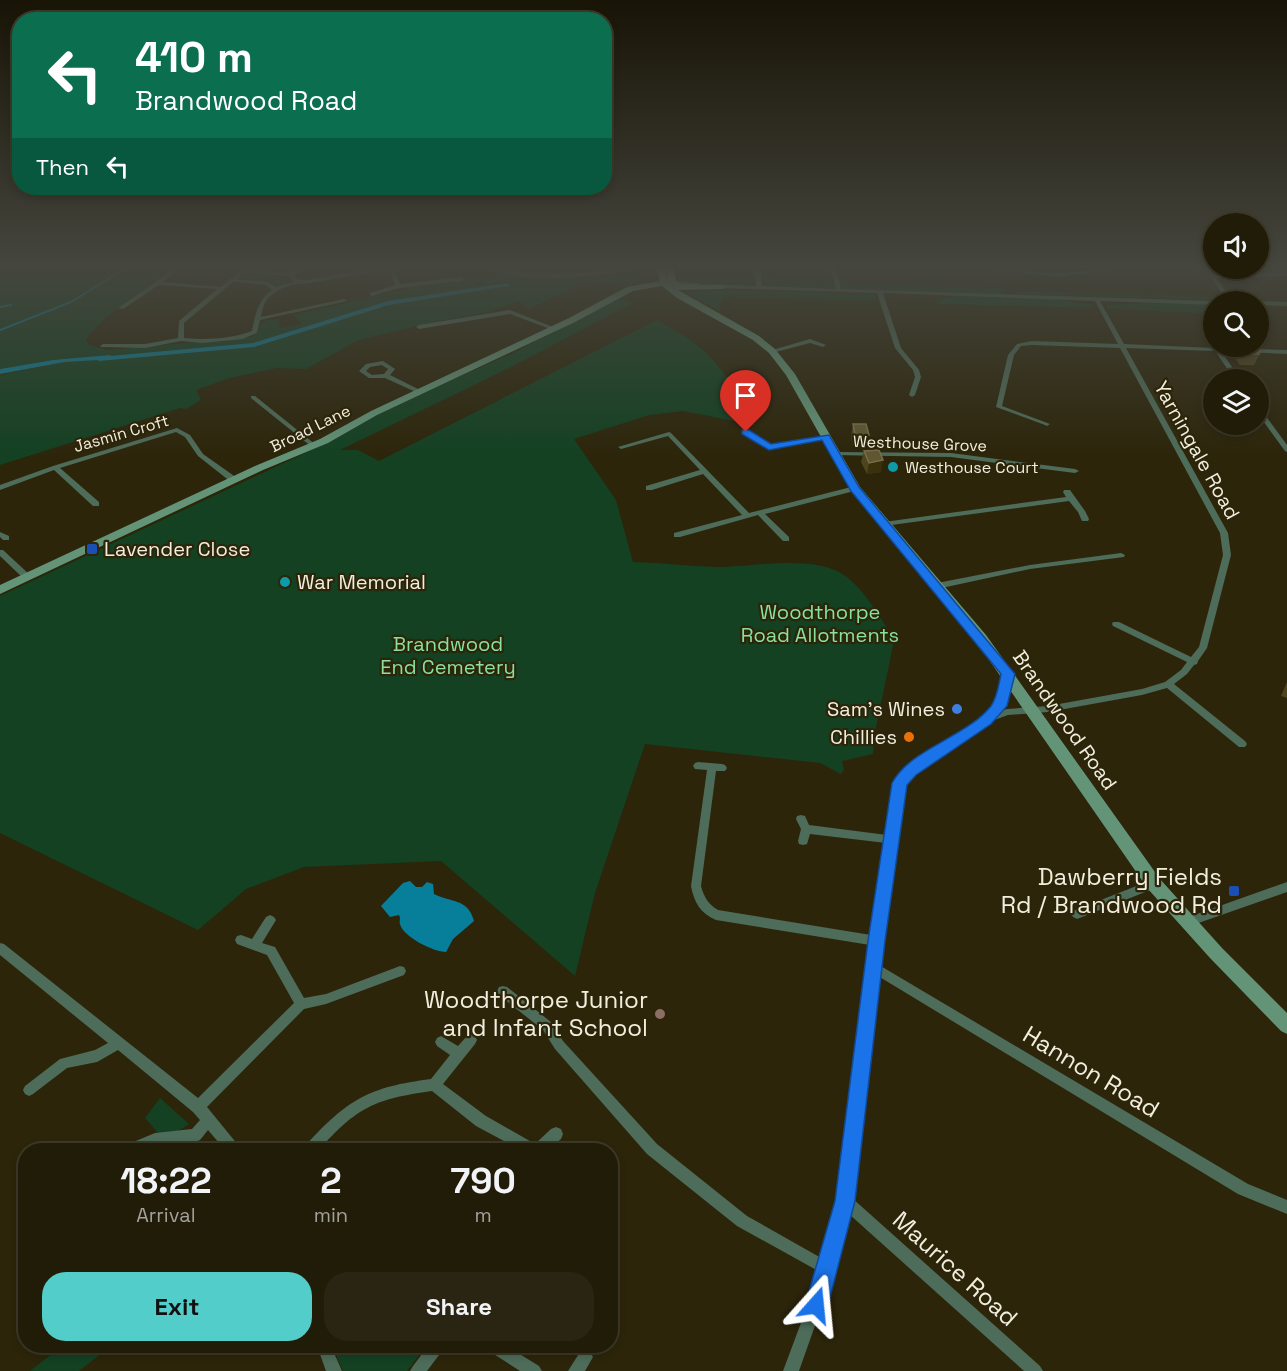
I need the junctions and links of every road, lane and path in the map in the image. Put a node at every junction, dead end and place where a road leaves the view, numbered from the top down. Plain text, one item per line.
1 (181, 330) edge
2 (255, 330) edge
3 (553, 330) edge
4 (742, 330) edge
5 (892, 330) edge
6 (1112, 330) edge
7 (181, 339) junction
8 (823, 345) dead end
9 (1120, 345) junction
10 (103, 346) dead end
11 (1203, 348) edge
12 (772, 351) junction
13 (1269, 351) edge
14 (1287, 352) edge
15 (386, 376) dead end
16 (420, 392) junction
17 (912, 395) dead end
18 (253, 397) dead end
19 (1047, 424) dead end
20 (1269, 425) edge
21 (745, 432) dead end
22 (826, 437) junction
23 (314, 446) junction
24 (621, 447) dead end
25 (1287, 450) edge
26 (835, 454) junction
27 (55, 467) junction
28 (1075, 471) dead end
29 (702, 472) junction
30 (234, 480) junction
31 (0, 488) edge
32 (650, 488) dead end
33 (855, 488) junction
34 (96, 503) dead end
35 (760, 513) junction
36 (747, 516) junction
37 (1085, 519) dead end
38 (884, 524) junction
39 (677, 535) dead end
40 (786, 539) dead end
41 (0, 552) edge
42 (1121, 555) dead end
43 (27, 577) junction
44 (937, 586) junction
45 (0, 590) edge
46 (1116, 624) dead end
47 (1194, 662) junction
48 (1008, 674) junction
49 (1168, 684) junction
50 (1030, 710) junction
51 (986, 720) junction
52 (1242, 744) dead end
53 (698, 766) dead end
54 (801, 819) dead end
55 (806, 829) junction
56 (892, 840) junction
57 (803, 841) dead end
58 (1154, 884) junction
59 (1287, 886) edge
60 (1077, 914) dead end
61 (270, 920) dead end
62 (1187, 922) junction
63 (241, 940) dead end
64 (876, 941) junction
65 (255, 944) junction
66 (0, 948) edge
67 (874, 968) junction
68 (400, 971) dead end
69 (503, 991) dead end
70 (301, 1004) junction
71 (1287, 1025) edge
72 (471, 1040) dead end
73 (441, 1042) dead end
74 (119, 1043) junction
75 (459, 1054) junction
76 (434, 1085) junction
77 (29, 1090) dead end
78 (198, 1107) junction
79 (208, 1121) junction
80 (556, 1134) dead end
81 (148, 1143) edge
82 (227, 1143) edge
83 (317, 1143) edge
84 (520, 1143) edge
85 (545, 1143) edge
86 (845, 1201) junction
87 (1287, 1207) edge
88 (828, 1269) junction
89 (327, 1353) edge
90 (431, 1353) edge
91 (505, 1353) edge
92 (585, 1356) dead end
93 (334, 1371) edge
94 (418, 1371) edge
95 (534, 1371) edge
96 (576, 1371) edge
97 (791, 1371) edge
98 (1035, 1371) edge

1 - 7 street
2 - 7 street
3 - 16 street, Broad Lane
4 - 12 street, Brandwood Road
5 - 17 street
6 - 9 street, Yarningale Road
7 - 10 street
8 - 12 street
9 - 11 street
9 - 19 street
9 - 47 street, Yarningale Road
12 - 22 street, Brandwood Road
13 - 14 street
15 - 16 street
16 - 23 street, Broad Lane
18 - 23 street
20 - 25 street
21 - 22 street
22 - 26 street, Brandwood Road
23 - 30 street, Broad Lane
24 - 29 street
26 - 28 street, Westhouse Grove
26 - 33 street, Brandwood Road
27 - 30 street, Jasmin Croft
27 - 31 street, Jasmin Croft
27 - 34 street
29 - 32 street
29 - 36 street
30 - 43 street, Broad Lane
33 - 35 street
33 - 38 street, Brandwood Road
35 - 36 street
35 - 40 street
36 - 39 street
37 - 38 street
38 - 44 street, Brandwood Road
41 - 43 street
42 - 44 street
43 - 45 street, Broad Lane
44 - 48 street, Brandwood Road
46 - 47 street
47 - 49 street, Yarningale Road
48 - 50 street, Brandwood Road
48 - 51 street
49 - 50 street, Yarningale Road
49 - 52 street
50 - 51 street, Yarningale Road
50 - 58 street, Brandwood Road
51 - 56 street
53 - 64 street
54 - 55 street
55 - 56 street
55 - 57 street
56 - 64 street
58 - 60 street
58 - 62 street, Brandwood Road
59 - 62 street
61 - 65 street
62 - 71 street, Brandwood Road
63 - 65 street
64 - 67 street
65 - 70 street
66 - 74 street
67 - 86 street
67 - 87 street, Hannon Road
68 - 70 street
69 - 88 street
70 - 78 street
72 - 75 street
73 - 75 street
74 - 77 street
74 - 78 street
75 - 76 street
76 - 83 street
76 - 84 street
78 - 79 street
79 - 81 street
79 - 82 street
80 - 85 street
86 - 88 street
86 - 98 street, Maurice Road
88 - 97 street
89 - 93 street
90 - 94 street
91 - 95 street
92 - 96 street

